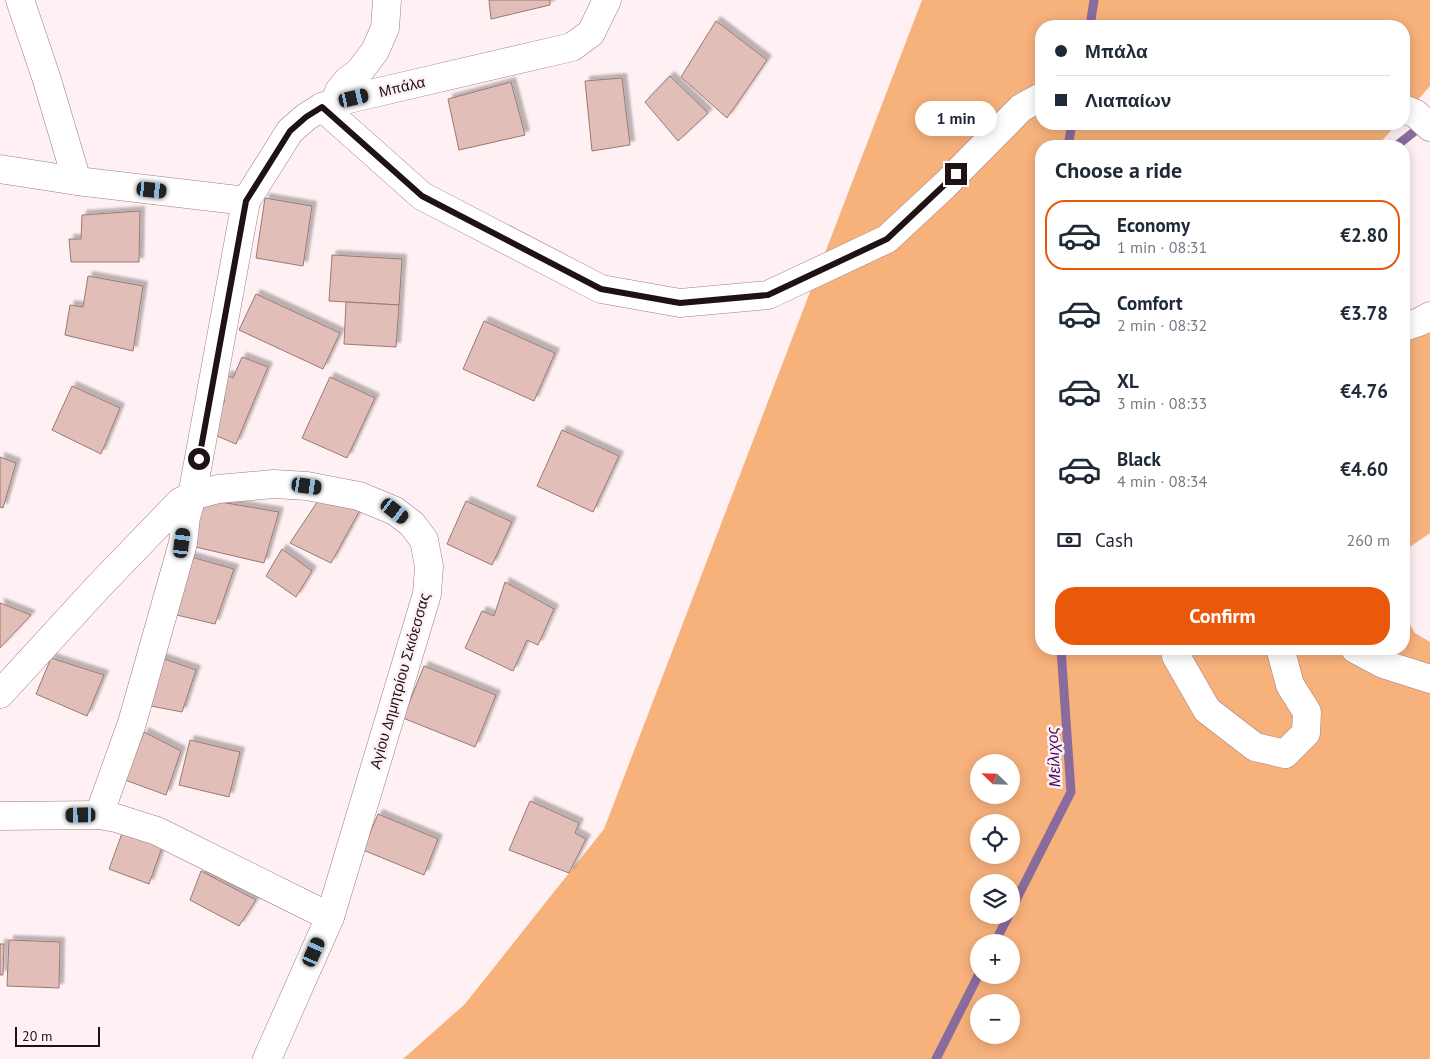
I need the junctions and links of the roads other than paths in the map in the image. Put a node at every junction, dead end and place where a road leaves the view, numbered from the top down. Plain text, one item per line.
1 (20, 0) edge
2 (387, 0) edge
3 (607, 0) edge
4 (1035, 100) edge
5 (329, 104) junction
6 (0, 169) edge
7 (77, 181) junction
8 (246, 201) junction
9 (1430, 316) edge
10 (1410, 325) edge
11 (192, 496) junction
12 (1176, 655) edge
13 (1282, 655) edge
14 (1366, 655) edge
15 (1430, 679) edge
16 (0, 694) edge
17 (99, 815) junction
18 (0, 816) edge
19 (330, 917) junction
20 (267, 1059) edge

1 - 7 street
2 - 5 street
3 - 5 street, Μπάλα
4 - 5 street
5 - 8 street, Μπάλα
6 - 7 street
7 - 8 street
8 - 11 street, Μπάλα
9 - 10 street
11 - 16 street, Αγίου Δημητρίου Σκιόεσσας
11 - 17 street, Μπάλα
11 - 19 street, Αγίου Δημητρίου Σκιόεσσας
12 - 13 street
14 - 15 street
17 - 18 street
17 - 19 street
19 - 20 street, Αγίου Δημητρίου Σκιόεσσας

